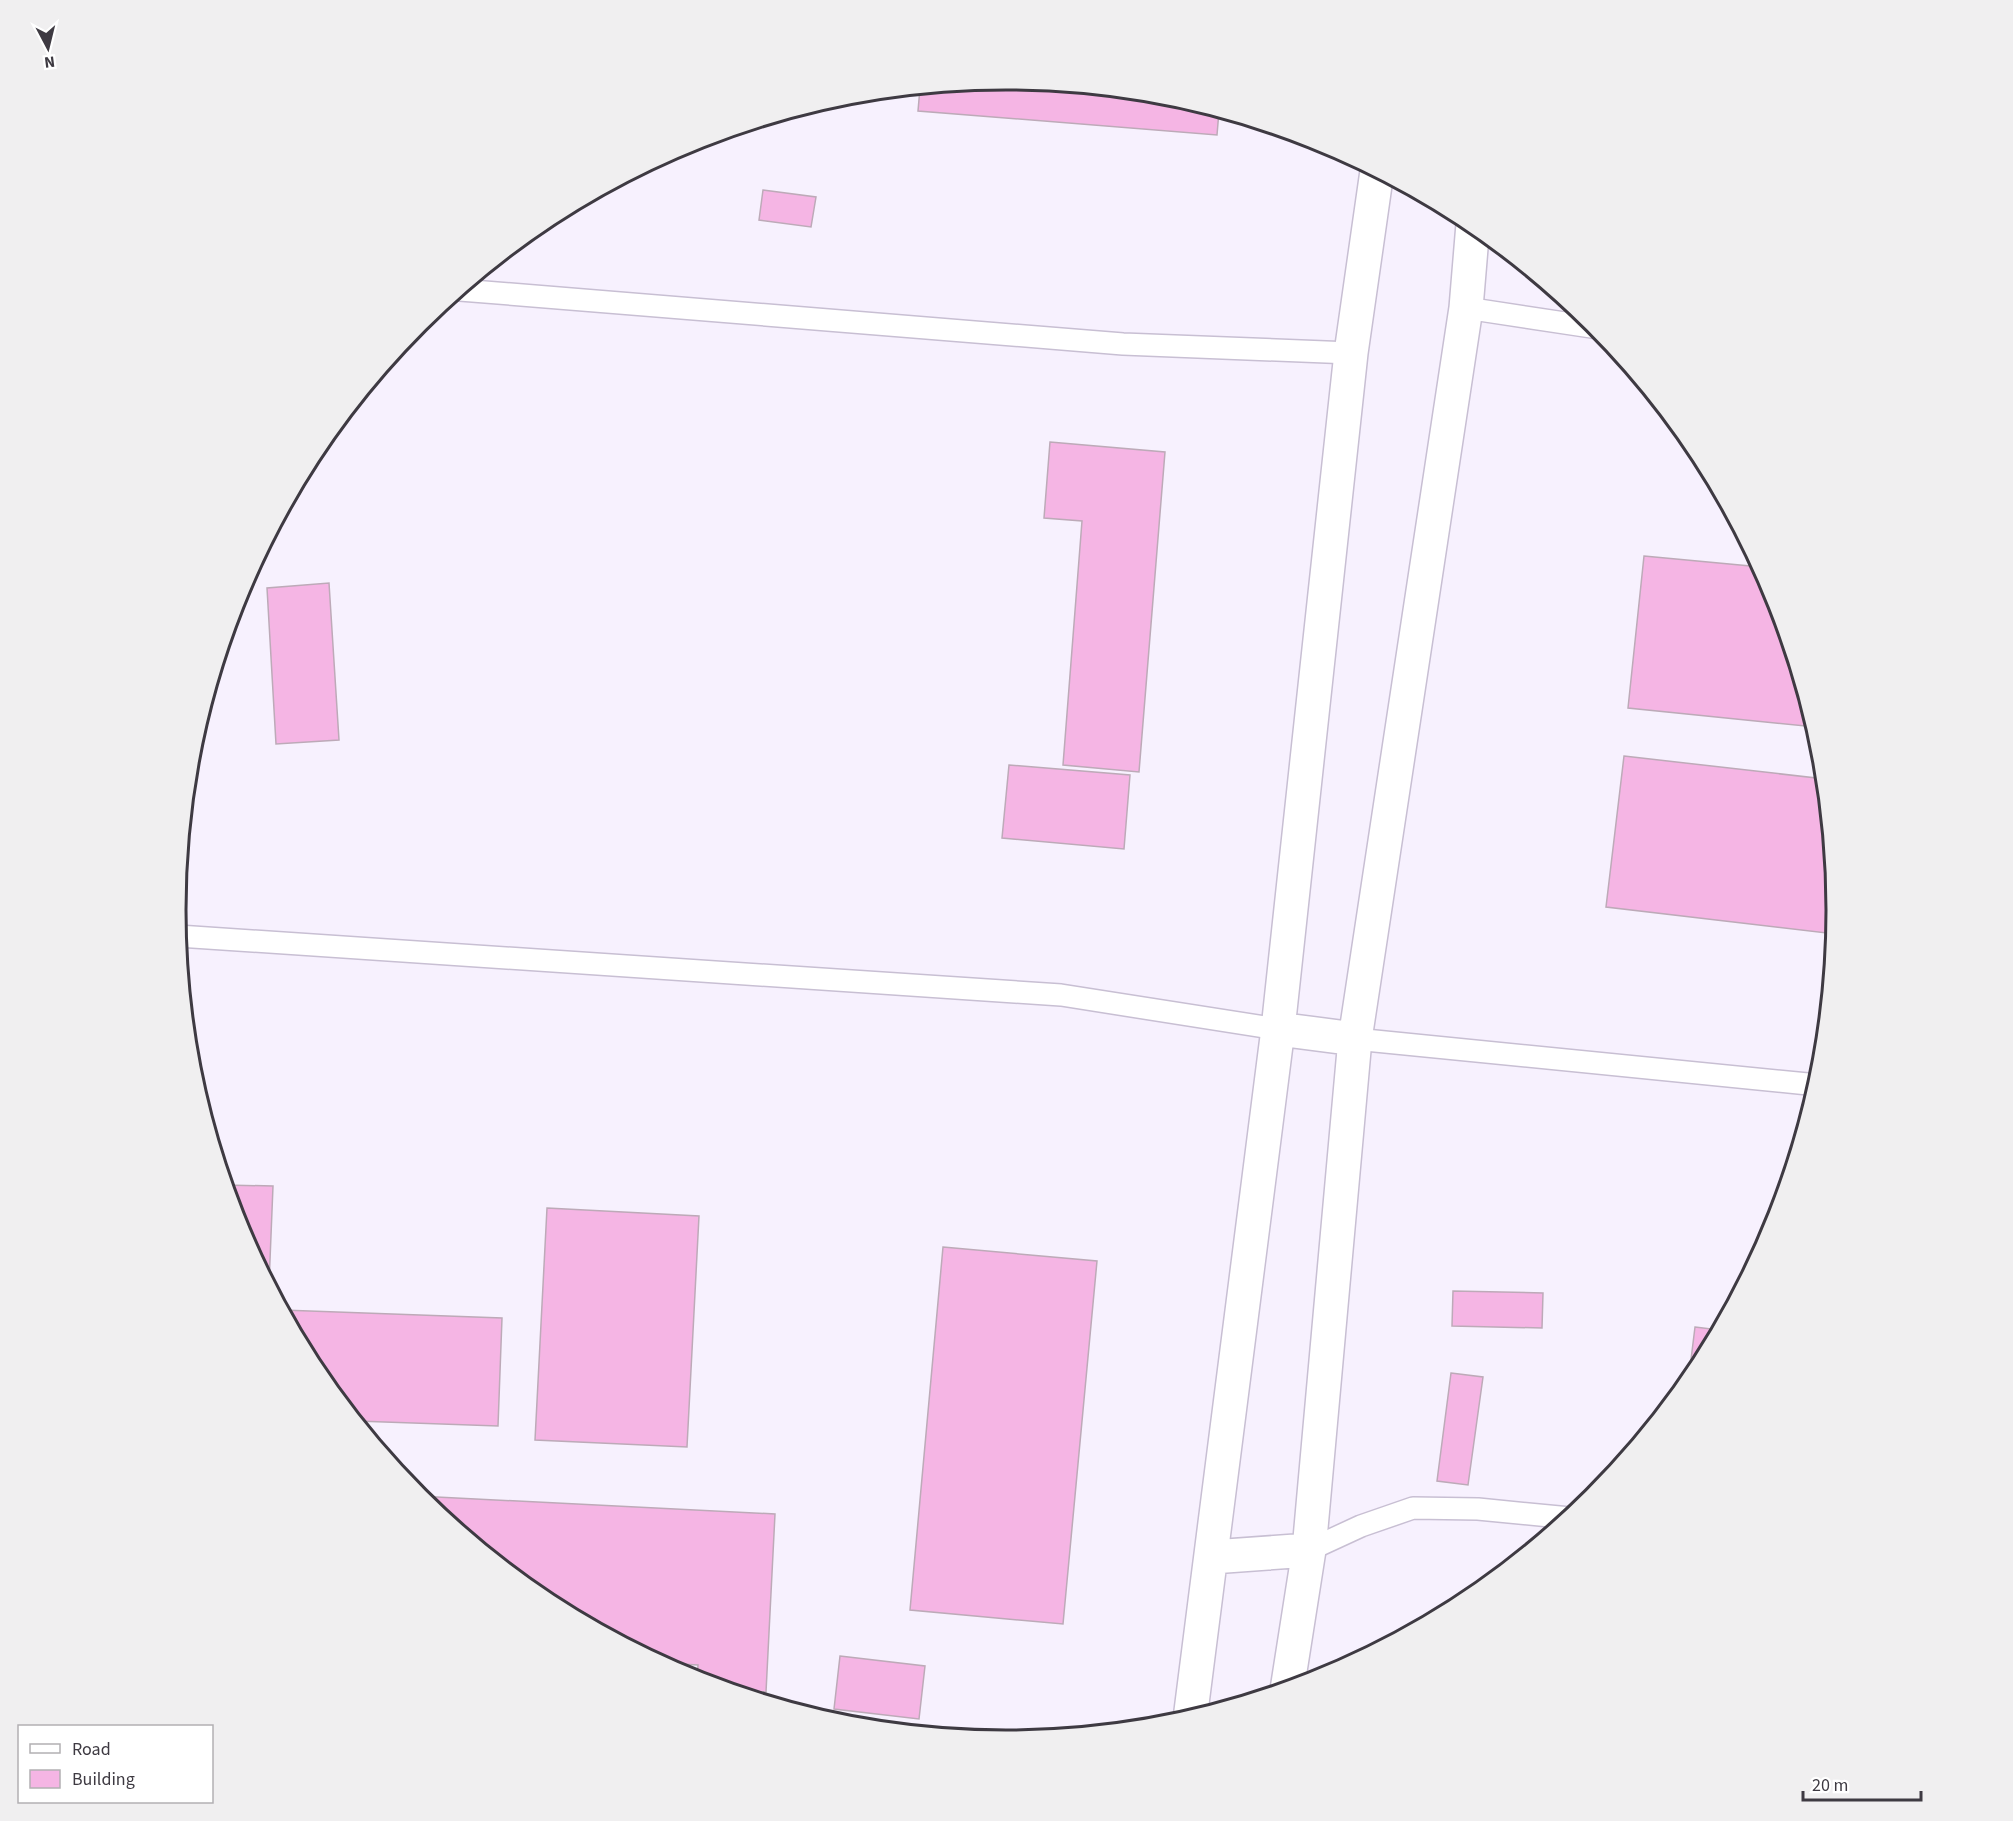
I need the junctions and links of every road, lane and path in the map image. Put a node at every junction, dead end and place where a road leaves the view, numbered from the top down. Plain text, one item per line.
1 (1376, 179) edge
2 (1472, 235) edge
3 (470, 291) edge
4 (1466, 308) junction
5 (1582, 326) edge
6 (1351, 353) junction
7 (187, 937) edge
8 (1278, 1029) junction
9 (1356, 1039) junction
10 (1808, 1084) edge
11 (1558, 1517) edge
12 (1309, 1550) junction
13 (1212, 1557) junction
14 (1289, 1680) edge
15 (1191, 1709) edge

1 - 6 street
2 - 4 street
3 - 6 lane
4 - 5 lane
4 - 9 street
6 - 8 street
7 - 8 lane
8 - 9 street
8 - 13 street
9 - 10 lane
9 - 12 street
11 - 12 lane
12 - 13 street
12 - 14 street
13 - 15 street

